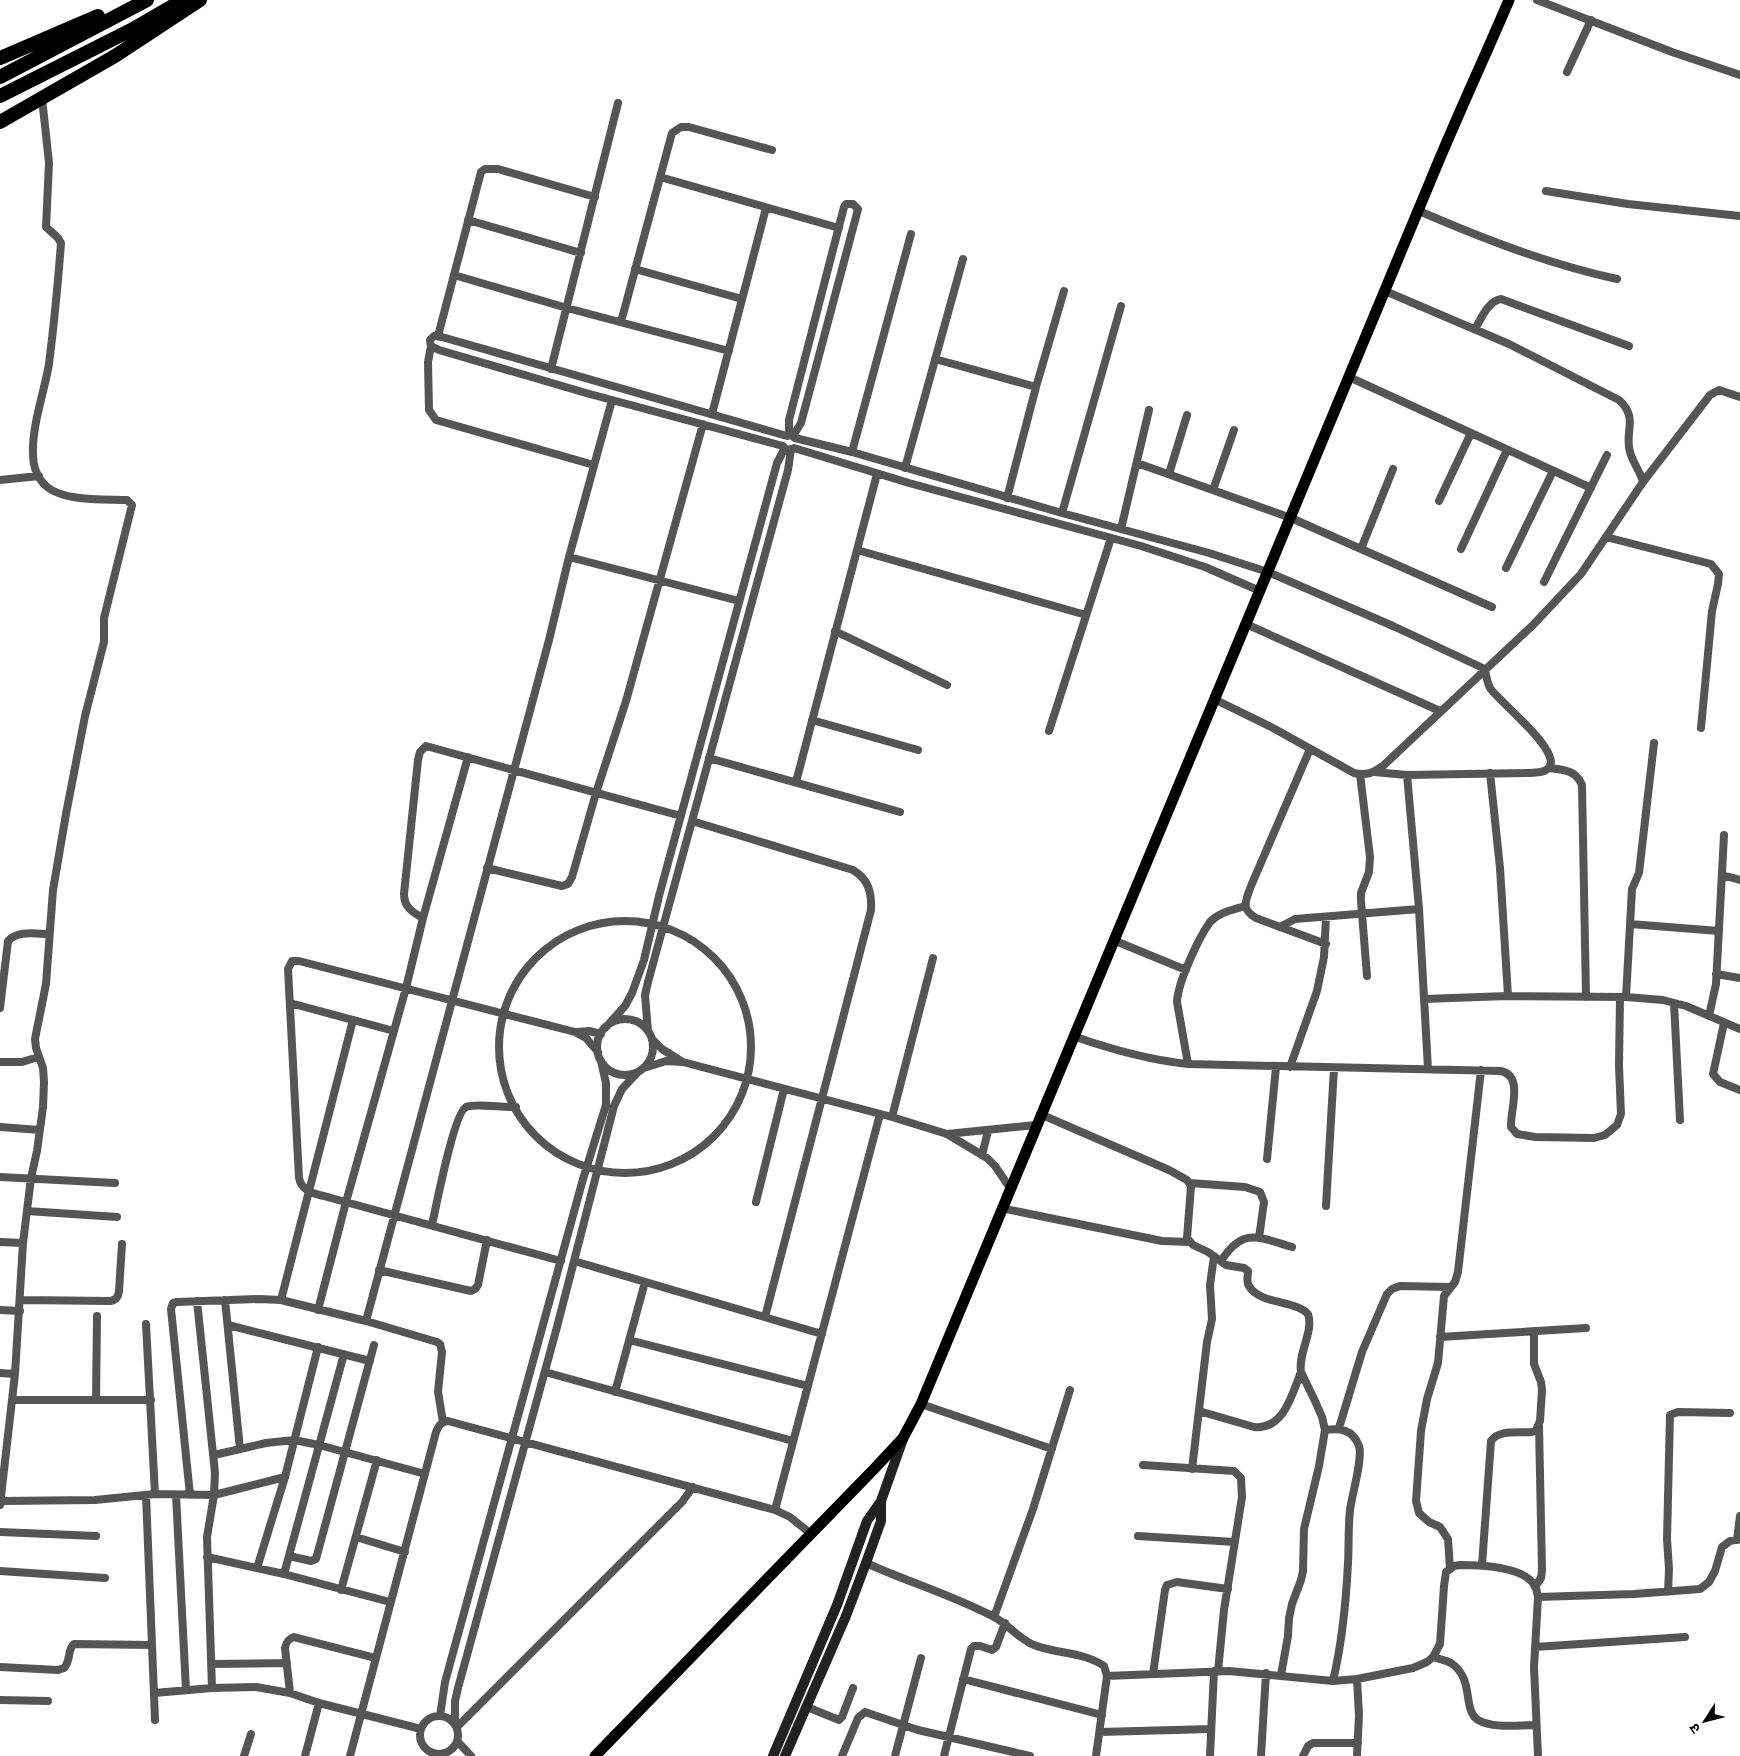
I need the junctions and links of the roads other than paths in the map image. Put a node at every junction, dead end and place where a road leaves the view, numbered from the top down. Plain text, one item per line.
1 (132, 0) edge
2 (147, 0) edge
3 (183, 0) edge
4 (200, 0) edge
5 (1509, 0) edge
6 (1537, 0) edge
7 (1590, 20) junction
8 (0, 58) edge
9 (1568, 72) dead end
10 (1740, 75) edge
11 (0, 76) edge
12 (0, 96) edge
13 (42, 98) junction
14 (618, 103) dead end
15 (0, 122) edge
16 (772, 150) dead end
17 (660, 177) junction
18 (1546, 191) dead end
19 (595, 197) junction
20 (766, 208) junction
21 (1419, 211) junction
22 (1740, 216) edge
23 (468, 220) junction
24 (839, 228) junction
25 (911, 234) dead end
26 (581, 253) junction
27 (963, 259) dead end
28 (635, 269) junction
29 (454, 275) junction
30 (1617, 279) dead end
31 (1385, 290) junction
32 (1064, 291) dead end
33 (742, 299) junction
34 (1122, 306) dead end
35 (567, 308) junction
36 (621, 322) junction
37 (1475, 329) junction
38 (438, 336) junction
39 (431, 346) junction
40 (1629, 346) dead end
41 (729, 351) junction
42 (935, 359) junction
43 (551, 369) junction
44 (1349, 377) junction
45 (1036, 387) junction
46 (1740, 397) edge
47 (612, 400) junction
48 (1149, 410) dead end
49 (712, 414) junction
50 (1187, 415) dead end
51 (703, 424) junction
52 (1234, 430) dead end
53 (1471, 433) junction
54 (791, 436) junction
55 (788, 448) junction
56 (1507, 450) junction
57 (852, 452) junction
58 (1607, 455) dead end
59 (1137, 463) junction
60 (594, 465) junction
61 (905, 468) junction
62 (1393, 469) dead end
63 (1553, 471) junction
64 (877, 474) junction
65 (1169, 474) junction
66 (39, 476) junction
67 (0, 480) edge
68 (1643, 482) junction
69 (1590, 488) junction
70 (1213, 490) junction
71 (1007, 498) junction
72 (1440, 501) dead end
73 (1062, 513) junction
74 (1291, 518) junction
75 (1121, 529) junction
76 (1606, 537) junction
77 (1111, 538) junction
78 (1361, 549) junction
79 (1462, 549) dead end
80 (857, 550) junction
81 (569, 557) junction
82 (1506, 568) dead end
83 (1268, 572) junction
84 (660, 580) junction
85 (1544, 582) dead end
86 (1260, 590) junction
87 (739, 601) junction
88 (1492, 607) dead end
89 (1086, 615) junction
90 (1246, 624) junction
91 (835, 631) junction
92 (1485, 669) junction
93 (947, 685) dead end
94 (1214, 699) junction
95 (1440, 711) junction
96 (812, 720) junction
97 (1701, 728) dead end
98 (1049, 731) dead end
99 (1654, 744) dead end
100 (1310, 749) junction
101 (918, 750) dead end
102 (468, 757) junction
103 (709, 758) junction
104 (1549, 768) junction
105 (514, 771) junction
106 (1374, 772) junction
107 (1490, 773) junction
108 (1360, 774) junction
109 (1407, 775) junction
110 (796, 782) junction
111 (596, 793) junction
112 (900, 812) dead end
113 (681, 816) junction
114 (692, 821) junction
115 (1724, 835) dead end
116 (487, 868) junction
117 (1722, 875) junction
118 (1740, 880) edge
119 (1245, 906) junction
120 (1419, 910) junction
121 (1362, 914) junction
122 (1326, 917) junction
123 (422, 918) junction
124 (652, 923) junction
125 (1630, 924) junction
126 (663, 926) junction
127 (1280, 927) junction
128 (1719, 931) junction
129 (49, 934) junction
130 (1114, 940) junction
131 (1326, 944) junction
132 (933, 958) dead end
133 (1186, 970) junction
134 (1716, 974) junction
135 (1367, 976) dead end
136 (1740, 978) edge
137 (406, 988) junction
138 (1508, 996) junction
139 (1586, 997) junction
140 (1623, 997) junction
141 (1424, 999) junction
142 (452, 1000) junction
143 (290, 1002) junction
144 (1674, 1003) junction
145 (0, 1008) edge
146 (503, 1014) junction
147 (1709, 1016) junction
148 (353, 1020) junction
149 (1724, 1023) junction
150 (606, 1027) junction
151 (1740, 1029) edge
152 (394, 1031) junction
153 (575, 1032) junction
154 (600, 1034) junction
155 (649, 1034) junction
156 (1073, 1036) junction
157 (598, 1052) junction
158 (38, 1056) junction
159 (601, 1061) junction
160 (0, 1062) edge
161 (683, 1062) junction
162 (1188, 1064) junction
163 (1276, 1066) junction
164 (1290, 1067) junction
165 (1334, 1068) junction
166 (1428, 1069) junction
167 (641, 1070) junction
168 (1481, 1070) junction
169 (748, 1080) junction
170 (784, 1088) junction
171 (1740, 1090) edge
172 (821, 1098) junction
173 (516, 1107) junction
174 (880, 1114) junction
175 (892, 1117) junction
176 (1038, 1119) junction
177 (1680, 1120) dead end
178 (0, 1127) edge
179 (40, 1130) junction
180 (988, 1131) junction
181 (947, 1134) junction
182 (982, 1155) junction
183 (1267, 1159) dead end
184 (587, 1168) junction
185 (597, 1172) junction
186 (0, 1177) edge
187 (31, 1178) junction
188 (115, 1183) dead end
189 (1190, 1183) junction
190 (1010, 1188) junction
191 (308, 1191) junction
192 (346, 1202) junction
193 (756, 1202) dead end
194 (1326, 1206) dead end
195 (1002, 1208) junction
196 (27, 1211) junction
197 (394, 1215) junction
198 (117, 1217) dead end
199 (432, 1225) junction
200 (1259, 1238) junction
201 (488, 1240) junction
202 (0, 1242) edge
203 (1190, 1242) junction
204 (23, 1243) junction
205 (122, 1244) dead end
206 (1292, 1247) dead end
207 (1214, 1256) junction
208 (561, 1261) junction
209 (574, 1261) junction
210 (1221, 1261) junction
211 (379, 1270) junction
212 (645, 1282) junction
213 (1451, 1287) junction
214 (21, 1300) junction
215 (225, 1300) junction
216 (281, 1300) junction
217 (197, 1301) junction
218 (0, 1310) edge
219 (318, 1310) junction
220 (20, 1311) junction
221 (97, 1316) dead end
222 (765, 1317) junction
223 (366, 1321) junction
224 (146, 1324) dead end
225 (228, 1325) junction
226 (1586, 1328) dead end
227 (1534, 1331) junction
228 (822, 1334) junction
229 (1440, 1337) junction
230 (629, 1340) junction
231 (374, 1345) dead end
232 (318, 1347) junction
233 (344, 1354) junction
234 (370, 1361) junction
235 (545, 1372) junction
236 (1301, 1372) junction
237 (0, 1374) edge
238 (15, 1374) junction
239 (808, 1386) junction
240 (1070, 1390) dead end
241 (615, 1392) junction
242 (12, 1400) junction
243 (96, 1400) junction
244 (151, 1400) junction
245 (921, 1404) junction
246 (1199, 1411) junction
247 (1730, 1413) dead end
248 (443, 1422) junction
249 (1539, 1426) junction
250 (1339, 1428) junction
251 (1324, 1430) junction
252 (512, 1438) junction
253 (903, 1438) junction
254 (294, 1440) junction
255 (793, 1441) junction
256 (526, 1442) junction
257 (319, 1445) junction
258 (240, 1448) junction
259 (1052, 1449) junction
260 (345, 1452) junction
261 (214, 1455) junction
262 (377, 1460) junction
263 (3, 1465) edge
264 (1142, 1466) dead end
265 (1192, 1468) junction
266 (425, 1474) junction
267 (285, 1477) junction
268 (693, 1487) junction
269 (155, 1494) junction
270 (146, 1495) junction
271 (176, 1495) junction
272 (190, 1495) junction
273 (214, 1495) junction
274 (881, 1501) junction
275 (0, 1503) edge
276 (775, 1510) junction
277 (1740, 1516) edge
278 (0, 1532) edge
279 (811, 1534) junction
280 (96, 1536) dead end
281 (1138, 1536) dead end
282 (356, 1537) junction
283 (1738, 1539) edge
284 (1235, 1542) junction
285 (405, 1552) junction
286 (289, 1556) junction
287 (207, 1557) junction
288 (866, 1563) junction
289 (1482, 1566) junction
290 (258, 1568) junction
291 (1450, 1569) junction
292 (0, 1571) edge
293 (284, 1574) junction
294 (105, 1578) dead end
295 (1535, 1586) junction
296 (1228, 1589) junction
297 (341, 1590) junction
298 (1668, 1592) junction
299 (1538, 1597) junction
300 (390, 1602) junction
301 (994, 1617) junction
302 (1006, 1623) junction
303 (1685, 1637) dead end
304 (152, 1645) junction
305 (1535, 1647) junction
306 (1433, 1657) junction
307 (376, 1658) junction
308 (921, 1658) dead end
309 (287, 1663) junction
310 (212, 1664) junction
311 (0, 1667) edge
312 (1216, 1671) junction
313 (1266, 1673) junction
314 (1153, 1674) junction
315 (1281, 1675) junction
316 (1107, 1676) junction
317 (963, 1679) junction
318 (1357, 1679) junction
319 (1333, 1681) junction
320 (212, 1688) junction
321 (853, 1688) dead end
322 (186, 1690) junction
323 (154, 1693) junction
324 (290, 1693) junction
325 (0, 1700) edge
326 (48, 1701) dead end
327 (319, 1704) junction
328 (807, 1707) junction
329 (362, 1714) junction
330 (1102, 1715) junction
331 (440, 1716) junction
332 (155, 1720) dead end
333 (904, 1724) junction
334 (1536, 1725) junction
335 (456, 1726) junction
336 (421, 1729) junction
337 (1211, 1729) junction
338 (1100, 1732) junction
339 (251, 1734) dead end
340 (949, 1736) junction
341 (458, 1742) junction
342 (1358, 1743) junction
343 (425, 1753) edge
344 (1005, 1753) edge
345 (447, 1755) edge
346 (244, 1756) edge
347 (305, 1756) edge
348 (350, 1756) edge
349 (471, 1756) edge
350 (595, 1756) edge
351 (773, 1756) edge
352 (785, 1756) edge
353 (842, 1756) edge
354 (895, 1756) edge
355 (944, 1756) edge
356 (1030, 1756) edge
357 (1096, 1756) edge
358 (1210, 1756) edge
359 (1262, 1756) edge
360 (1303, 1756) edge
361 (1357, 1756) edge
362 (1538, 1756) edge

1 - 8 highway
2 - 11 highway
3 - 12 highway
4 - 13 highway
5 - 21 main road
6 - 7 street
7 - 9 street
7 - 10 street
13 - 15 highway
13 - 66 street
14 - 19 street
16 - 17 street
17 - 20 street
17 - 28 street
18 - 22 street
19 - 23 street
19 - 26 street
20 - 24 street
20 - 33 street
21 - 30 street
21 - 31 main road
23 - 26 street
23 - 29 street
24 - 54 street
24 - 54 street
25 - 57 street
26 - 35 street
27 - 42 street
28 - 33 street
28 - 36 street
29 - 35 street
29 - 38 street
31 - 37 street
31 - 44 main road
32 - 45 street
33 - 41 street
34 - 73 street
35 - 36 street
35 - 43 street
36 - 41 street
37 - 40 street
37 - 68 street
38 - 39 street
38 - 43 street
39 - 47 street
39 - 60 street
41 - 49 street
42 - 45 street
42 - 61 street
43 - 49 street
44 - 53 street
44 - 74 main road
45 - 71 street
46 - 68 street
47 - 51 street
47 - 60 street
48 - 59 street
49 - 54 street
50 - 65 street
51 - 55 street
51 - 84 street
52 - 70 street
53 - 56 street
53 - 72 street
54 - 55 street
54 - 55 street
54 - 57 street
55 - 64 street
55 - 87 street
55 - 103 street
56 - 63 street
56 - 79 street
57 - 61 street
58 - 69 street
59 - 65 street
59 - 75 street
60 - 81 street
61 - 71 street
62 - 78 street
63 - 69 street
63 - 82 street
64 - 77 street
64 - 80 street
65 - 70 street
66 - 67 street
66 - 129 street
68 - 76 street
69 - 85 street
70 - 74 street
71 - 73 street
73 - 75 street
74 - 78 street
74 - 83 main road
75 - 83 street
76 - 92 street
76 - 97 street
77 - 86 street
77 - 89 street
78 - 88 street
80 - 89 street
80 - 91 street
81 - 84 street
81 - 105 street
83 - 86 main road
83 - 92 street
84 - 87 street
84 - 111 street
86 - 90 main road
87 - 113 street
89 - 98 street
90 - 94 main road
90 - 95 street
91 - 93 street
91 - 96 street
92 - 95 street
92 - 104 street
94 - 100 street
94 - 130 main road
95 - 106 street
96 - 101 street
96 - 110 street
99 - 125 street
100 - 108 street
100 - 119 street
102 - 105 street
102 - 123 street
102 - 123 street
103 - 110 street
103 - 114 street
104 - 107 street
104 - 139 street
105 - 111 street
105 - 116 street
106 - 108 street
106 - 109 street
107 - 109 street
107 - 138 street
108 - 121 street
109 - 120 street
110 - 112 street
111 - 113 street
111 - 116 street
113 - 124 street
114 - 126 street
114 - 172 street
115 - 117 street
116 - 142 street
117 - 118 street
117 - 128 street
119 - 127 street
119 - 133 street
120 - 121 street
120 - 141 street
121 - 122 street
121 - 135 street
122 - 127 street
122 - 131 street
123 - 137 street
124 - 126 street
124 - 146 street
124 - 150 street
125 - 128 street
125 - 140 street
126 - 155 street
126 - 169 street
127 - 131 street
128 - 134 street
129 - 145 street
129 - 158 street
130 - 133 street
130 - 156 main road
131 - 164 street
132 - 175 street
133 - 162 street
134 - 136 street
134 - 147 street
137 - 142 street
137 - 143 street
137 - 152 street
138 - 139 street
138 - 141 street
139 - 140 street
140 - 144 street
140 - 168 street
141 - 166 street
142 - 146 street
142 - 197 street
143 - 148 street
143 - 191 street
144 - 147 street
144 - 177 street
146 - 153 street
146 - 173 street
147 - 149 street
148 - 152 street
148 - 191 street
149 - 151 street
149 - 171 street
150 - 154 street
150 - 155 street
152 - 192 street
153 - 154 street
153 - 157 street
154 - 157 street
155 - 161 street
155 - 167 street
156 - 162 street
156 - 176 main road
157 - 159 street
158 - 160 street
158 - 179 street
159 - 167 street
159 - 184 street
161 - 167 street
161 - 169 street
162 - 163 street
163 - 164 street
163 - 183 street
164 - 165 street
165 - 166 street
165 - 194 street
166 - 168 street
167 - 185 street
168 - 213 street
169 - 170 street
169 - 185 street
170 - 172 street
170 - 193 street
172 - 174 street
172 - 222 street
173 - 184 street
173 - 199 street
174 - 175 street
174 - 228 street
175 - 181 street
176 - 180 street
176 - 189 street
176 - 190 main road
178 - 179 street
179 - 187 street
180 - 181 street
180 - 182 street
181 - 182 street
182 - 190 street
184 - 185 street
184 - 208 street
185 - 209 street
186 - 187 street
187 - 188 street
187 - 196 street
189 - 200 street
189 - 203 street
190 - 195 main road
191 - 192 street
191 - 216 street
192 - 197 street
192 - 219 street
195 - 203 street
195 - 245 main road
196 - 198 street
196 - 204 street
197 - 199 street
197 - 211 street
199 - 201 street
200 - 206 street
200 - 210 street
201 - 208 street
201 - 211 street
202 - 204 street
203 - 207 street
204 - 214 street
205 - 214 street
207 - 210 street
207 - 246 street
208 - 252 street
209 - 212 street
209 - 235 street
210 - 236 street
211 - 223 street
212 - 222 street
212 - 230 street
213 - 229 street
213 - 250 street
214 - 220 street
215 - 216 street
215 - 217 street
215 - 225 street
216 - 219 street
217 - 261 street
217 - 272 street
218 - 220 street
219 - 223 street
220 - 238 street
221 - 243 street
222 - 228 street
223 - 248 street
224 - 244 street
225 - 232 street
225 - 258 street
226 - 227 street
227 - 229 street
227 - 249 street
228 - 239 street
229 - 291 street
230 - 239 street
230 - 241 street
231 - 234 street
232 - 233 street
232 - 254 street
233 - 234 street
233 - 257 street
234 - 260 street
235 - 241 street
235 - 256 street
236 - 246 street
236 - 251 street
237 - 238 street
238 - 242 street
239 - 255 street
240 - 259 street
241 - 255 street
242 - 243 street
242 - 263 street
243 - 244 street
244 - 269 street
245 - 253 main road
245 - 259 street
246 - 265 street
247 - 298 street
248 - 252 street
248 - 266 street
249 - 289 street
249 - 295 street
250 - 251 street
250 - 319 street
251 - 315 street
252 - 256 street
252 - 331 street
253 - 274 street
253 - 279 main road
254 - 257 street
254 - 258 street
254 - 267 street
255 - 276 street
256 - 268 street
256 - 335 street
257 - 260 street
257 - 286 street
258 - 261 street
259 - 301 street
260 - 262 street
260 - 286 street
261 - 273 street
262 - 266 street
262 - 282 street
263 - 275 street
264 - 265 street
265 - 284 street
266 - 285 street
267 - 273 street
267 - 290 street
268 - 276 street
268 - 335 street
269 - 270 street
269 - 271 street
270 - 275 street
270 - 304 street
271 - 272 street
271 - 322 street
272 - 273 street
273 - 287 street
274 - 288 street
274 - 351 street
276 - 279 street
277 - 283 street
278 - 280 street
279 - 350 main road
281 - 284 street
282 - 285 street
282 - 297 street
283 - 298 street
284 - 296 street
285 - 300 street
286 - 293 street
287 - 290 street
287 - 310 street
288 - 301 street
288 - 328 street
289 - 291 street
289 - 295 street
290 - 293 street
291 - 306 street
292 - 294 street
293 - 297 street
295 - 299 street
296 - 312 street
296 - 314 street
297 - 300 street
298 - 299 street
299 - 305 street
300 - 307 street
301 - 302 street
302 - 316 street
302 - 317 street
303 - 305 street
304 - 311 street
304 - 323 street
305 - 334 street
306 - 318 street
306 - 334 street
307 - 309 street
307 - 329 street
308 - 333 street
309 - 310 street
309 - 324 street
310 - 320 street
312 - 313 street
312 - 314 street
312 - 337 street
313 - 315 street
313 - 359 street
314 - 316 street
315 - 319 street
316 - 330 street
317 - 330 street
317 - 340 street
318 - 319 street
318 - 342 street
320 - 322 street
320 - 324 street
321 - 328 street
322 - 323 street
323 - 332 street
324 - 327 street
325 - 326 street
327 - 329 street
327 - 347 street
328 - 352 street
329 - 336 street
329 - 348 street
330 - 338 street
331 - 335 street
331 - 336 street
333 - 340 street
333 - 353 street
333 - 354 street
334 - 362 street
335 - 341 street
336 - 343 street
337 - 338 street
337 - 358 street
338 - 357 street
339 - 346 street
340 - 344 street
340 - 355 street
341 - 345 street
341 - 349 street
342 - 360 street
342 - 361 street
343 - 345 street
344 - 356 street

